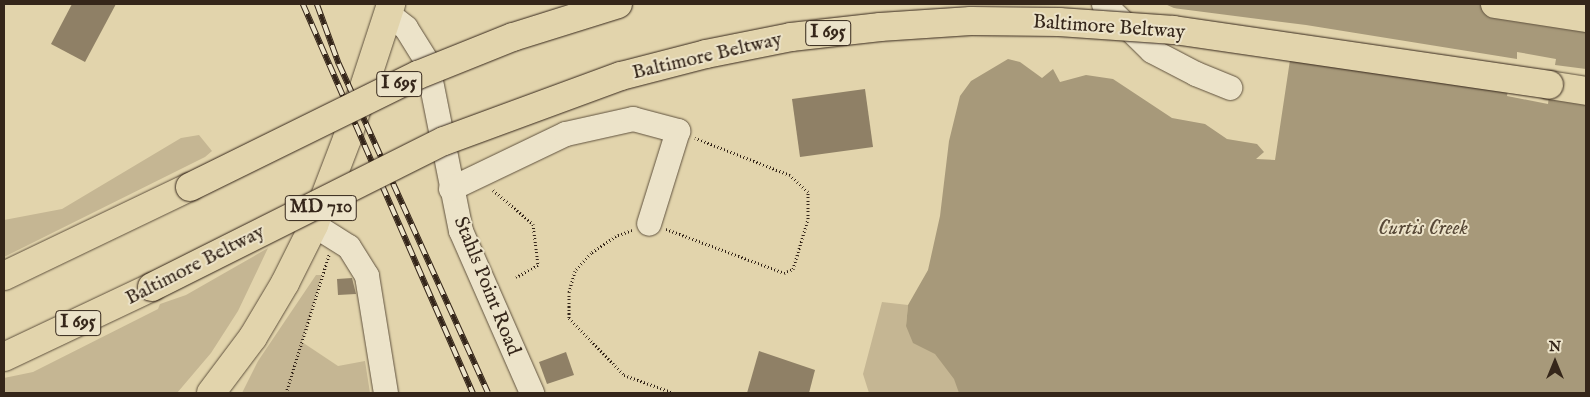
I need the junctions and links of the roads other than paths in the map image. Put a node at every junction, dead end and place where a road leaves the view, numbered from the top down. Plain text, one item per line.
1 (618, 4) edge
2 (1104, 4) edge
3 (1495, 4) edge
4 (389, 9) edge
5 (1586, 18) edge
6 (1230, 88) dead end
7 (1586, 91) edge
8 (460, 185) junction
9 (648, 224) road end
10 (325, 230) junction
11 (4, 276) edge
12 (4, 357) edge
13 (211, 393) edge
14 (386, 393) edge
15 (532, 393) edge

1 - 11 main road, I 695, bridge
2 - 6 street
3 - 5 main road
4 - 8 street, Stahls Point Road
4 - 10 main road, MD 710
7 - 12 main road, Baltimore Beltway / I 695, bridge
8 - 9 street
8 - 15 street, Stahls Point Road
10 - 13 main road, MD 710
10 - 14 street

